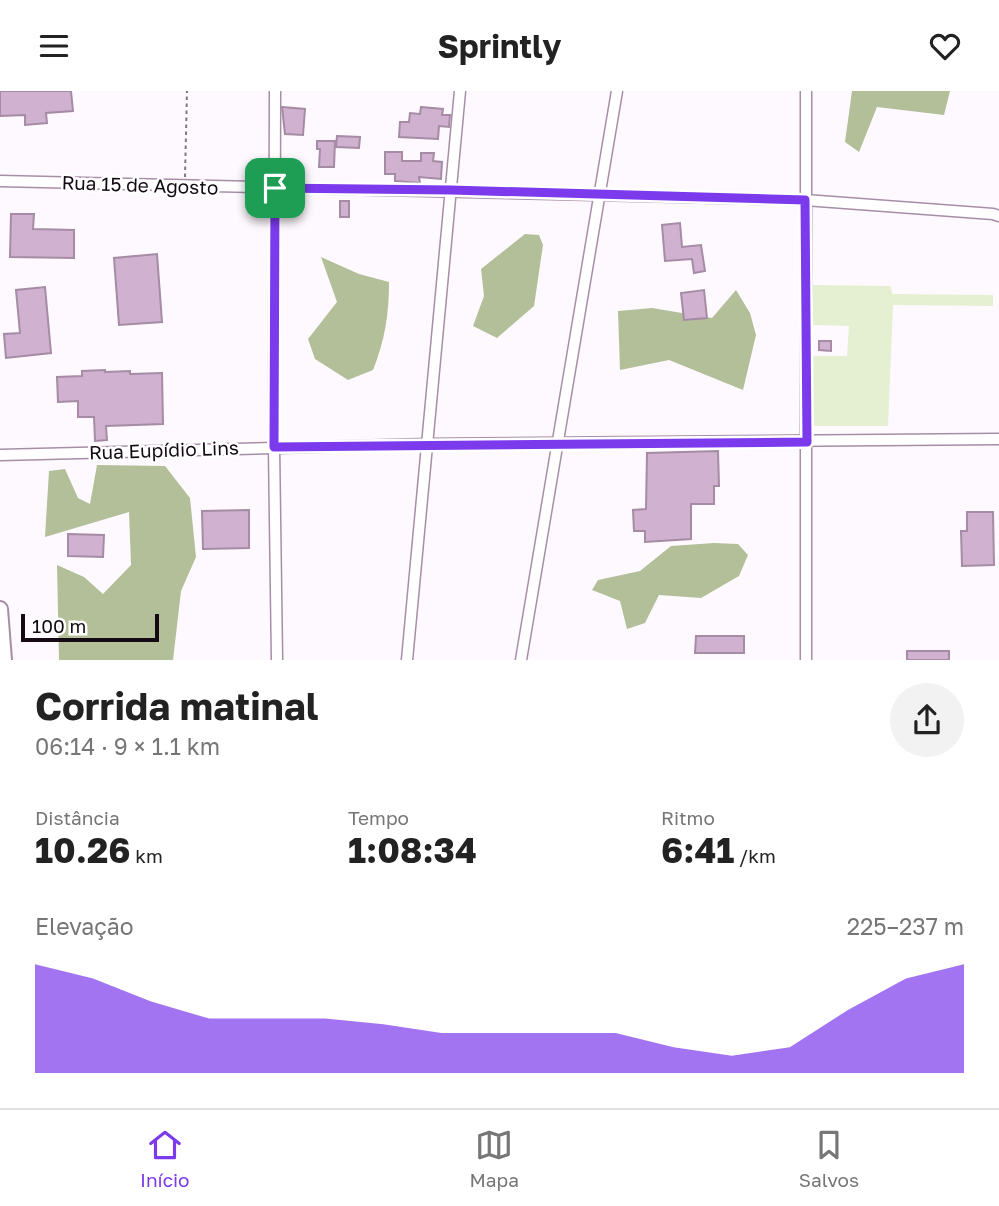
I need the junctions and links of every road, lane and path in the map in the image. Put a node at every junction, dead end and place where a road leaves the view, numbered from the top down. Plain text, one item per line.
1 (187, 91) edge
2 (275, 91) edge
3 (460, 91) edge
4 (617, 91) edge
5 (806, 91) edge
6 (0, 181) edge
7 (185, 186) junction
8 (275, 188) junction
9 (451, 190) junction
10 (601, 194) junction
11 (805, 200) junction
12 (997, 214) edge
13 (999, 439) edge
14 (807, 442) junction
15 (429, 445) junction
16 (559, 445) junction
17 (274, 447) junction
18 (0, 455) edge
19 (0, 609) edge
20 (4, 660) edge
21 (277, 660) edge
22 (407, 660) edge
23 (521, 660) edge
24 (806, 660) edge

1 - 7 path
2 - 8 street
3 - 9 street
4 - 10 street
5 - 11 street
6 - 7 street, Rua 15 de Agosto
7 - 8 street, Rua 15 de Agosto
8 - 9 street, Rua 15 de Agosto
8 - 17 street
9 - 10 street, Rua 15 de Agosto
9 - 15 street
10 - 11 street, Rua 15 de Agosto
10 - 16 street
11 - 12 street, Rua 15 de Agosto
11 - 14 street
13 - 14 street, Rua Eupídio Lins
14 - 16 street, Rua Eupídio Lins
14 - 24 street
15 - 16 street, Rua Eupídio Lins
15 - 17 street, Rua Eupídio Lins
15 - 22 street
16 - 23 street
17 - 18 street, Rua Eupídio Lins
17 - 21 street
19 - 20 street

